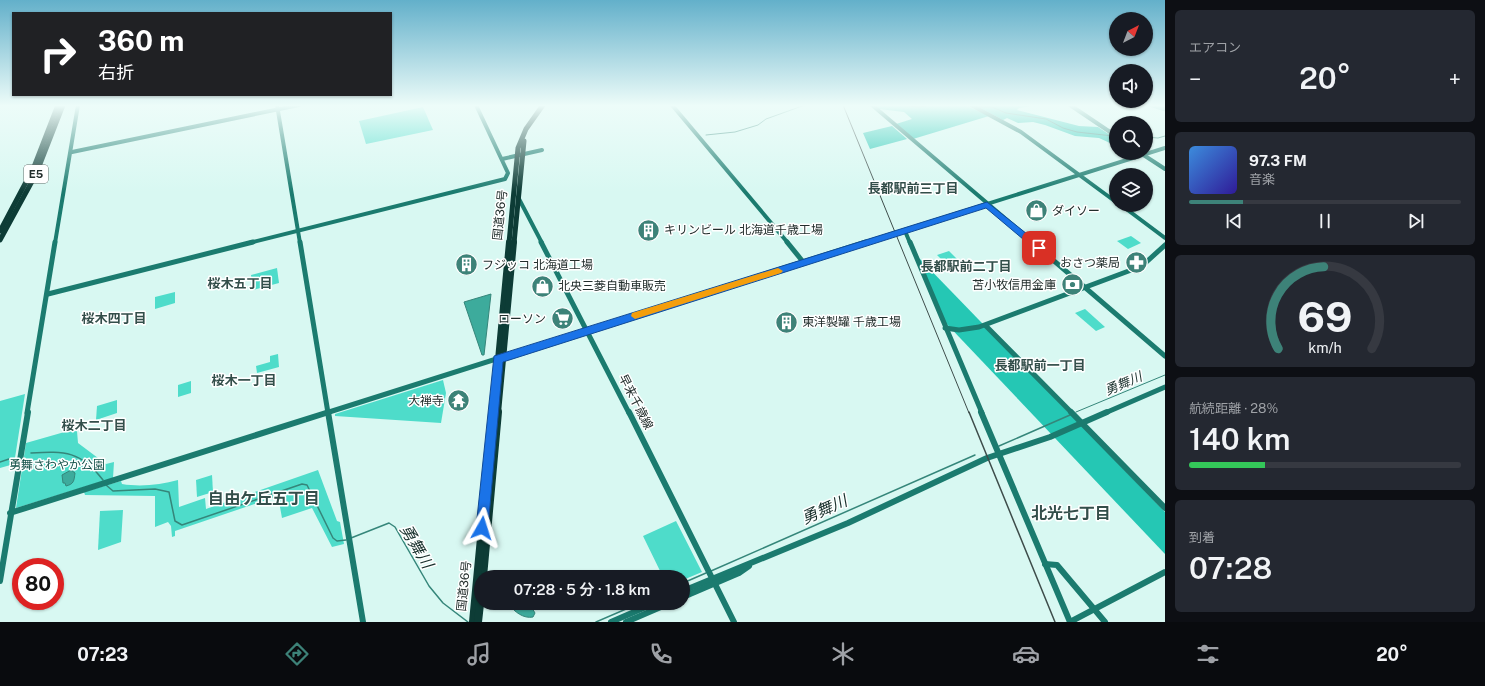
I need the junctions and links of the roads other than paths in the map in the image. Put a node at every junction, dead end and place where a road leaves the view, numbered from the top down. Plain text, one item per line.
1 (47, 134) edge
2 (53, 134) edge
3 (74, 134) edge
4 (154, 134) edge
5 (281, 134) edge
6 (490, 134) edge
7 (522, 134) edge
8 (525, 134) edge
9 (696, 134) edge
10 (906, 134) edge
11 (1023, 134) edge
12 (1165, 148) edge
13 (542, 150) dead end
14 (1153, 151) edge
15 (72, 152) junction
16 (520, 155) junction
17 (502, 159) junction
18 (1125, 160) edge
19 (1152, 160) edge
20 (1165, 169) edge
21 (1080, 175) junction
22 (516, 196) junction
23 (1109, 197) edge
24 (987, 204) junction
25 (1130, 212) edge
26 (905, 230) junction
27 (0, 231) edge
28 (297, 231) junction
29 (1165, 238) edge
30 (0, 240) edge
31 (1165, 245) edge
32 (804, 263) junction
33 (1084, 287) junction
34 (48, 294) junction
35 (986, 326) dead end
36 (945, 328) junction
37 (587, 331) junction
38 (1165, 356) edge
39 (501, 358) junction
40 (1165, 387) edge
41 (328, 413) junction
42 (1081, 423) junction
43 (999, 454) junction
44 (1165, 508) edge
45 (10, 513) junction
46 (1045, 564) junction
47 (484, 570) edge
48 (1165, 572) edge
49 (711, 577) junction
50 (0, 581) edge
51 (690, 588) edge
52 (690, 592) edge
53 (1094, 609) junction
54 (479, 610) edge
55 (639, 610) edge
56 (654, 610) edge
57 (363, 622) edge
58 (473, 622) edge
59 (478, 622) edge
60 (611, 622) edge
61 (626, 622) edge
62 (734, 622) edge
63 (1070, 622) edge
64 (1105, 622) edge

1 - 27 highway, E5
2 - 30 highway, E5
3 - 15 street
4 - 15 street
5 - 28 street
6 - 17 street
7 - 16 highway, 国道36号
8 - 16 highway, 国道36号
9 - 32 street
10 - 24 street
11 - 21 street
12 - 14 street
13 - 16 street
15 - 34 street
16 - 17 street
16 - 22 highway, 国道36号
17 - 28 street
18 - 21 street
19 - 20 street
21 - 23 street
21 - 24 street
22 - 37 street, 早来千歳線
22 - 39 highway, 国道36号
24 - 26 street
24 - 33 street
25 - 29 street
26 - 32 street
26 - 36 street
28 - 34 street
28 - 41 street
31 - 33 street
32 - 37 street
33 - 36 street
33 - 38 street
34 - 45 street
35 - 42 street
36 - 43 street
37 - 39 street
37 - 49 street, 早来千歳線
39 - 41 street
39 - 47 highway, 国道36号
39 - 58 highway, 国道36号
40 - 42 street
41 - 45 street
41 - 57 street
42 - 43 street
42 - 44 street
43 - 46 street
43 - 49 street
45 - 50 street
46 - 53 street
46 - 63 street
48 - 53 street
49 - 51 street
49 - 52 street
49 - 62 street, 早来千歳線
53 - 63 street
53 - 64 street
54 - 59 highway, 国道36号
55 - 60 street
56 - 61 street

